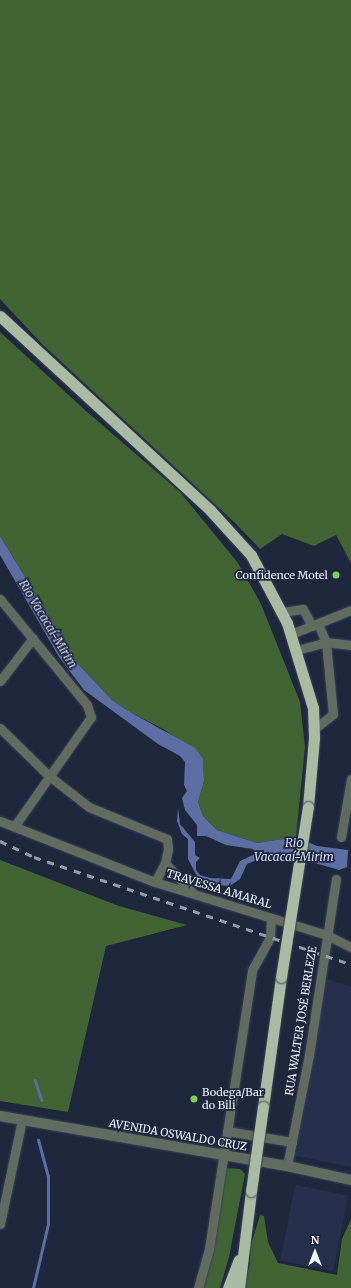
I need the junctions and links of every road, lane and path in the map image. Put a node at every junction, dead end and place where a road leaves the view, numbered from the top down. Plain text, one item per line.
1 (0, 316) edge
2 (0, 599) edge
3 (351, 610) edge
4 (283, 612) junction
5 (315, 625) junction
6 (291, 634) junction
7 (33, 638) junction
8 (326, 642) junction
9 (351, 645) edge
10 (297, 650) junction
11 (0, 681) edge
12 (0, 728) edge
13 (314, 729) junction
14 (48, 775) junction
15 (351, 779) edge
16 (0, 821) edge
17 (14, 827) junction
18 (341, 837) dead end
19 (165, 863) junction
20 (336, 879) dead end
21 (155, 882) junction
22 (194, 894) junction
23 (271, 918) junction
24 (327, 935) junction
25 (351, 947) edge
26 (0, 1116) edge
27 (22, 1120) junction
28 (227, 1131) junction
29 (292, 1142) junction
30 (224, 1155) junction
31 (287, 1166) junction
32 (351, 1180) edge
33 (0, 1224) edge
34 (244, 1246) junction
35 (198, 1288) edge
36 (228, 1288) edge
37 (239, 1288) edge

1 - 4 highway
2 - 7 street
3 - 5 street
4 - 5 street
4 - 6 highway
5 - 6 street
5 - 8 street
6 - 10 highway
7 - 11 street
7 - 14 street
8 - 9 street
8 - 10 street
8 - 13 street
10 - 13 highway
12 - 14 street, TRAVESSA AMARAL
13 - 34 highway, bridge
14 - 17 street
14 - 19 street, TRAVESSA AMARAL
15 - 18 street
16 - 17 street
17 - 21 street
19 - 21 street, TRAVESSA AMARAL
19 - 22 street
20 - 24 street, RUA WALTER JOSÉ BERLEZE
21 - 22 street, TRAVESSA AMARAL
22 - 23 street, TRAVESSA AMARAL
23 - 24 street, TRAVESSA AMARAL
23 - 28 street
24 - 25 street, TRAVESSA AMARAL
24 - 29 street, RUA WALTER JOSÉ BERLEZE
26 - 27 street, AVENIDA OSWALDO CRUZ
27 - 30 street, AVENIDA OSWALDO CRUZ
27 - 33 street
28 - 29 street
28 - 30 street
29 - 31 street, RUA WALTER JOSÉ BERLEZE
30 - 31 street, AVENIDA OSWALDO CRUZ
30 - 35 street
31 - 32 street, AVENIDA OSWALDO CRUZ
34 - 36 highway
34 - 37 highway

